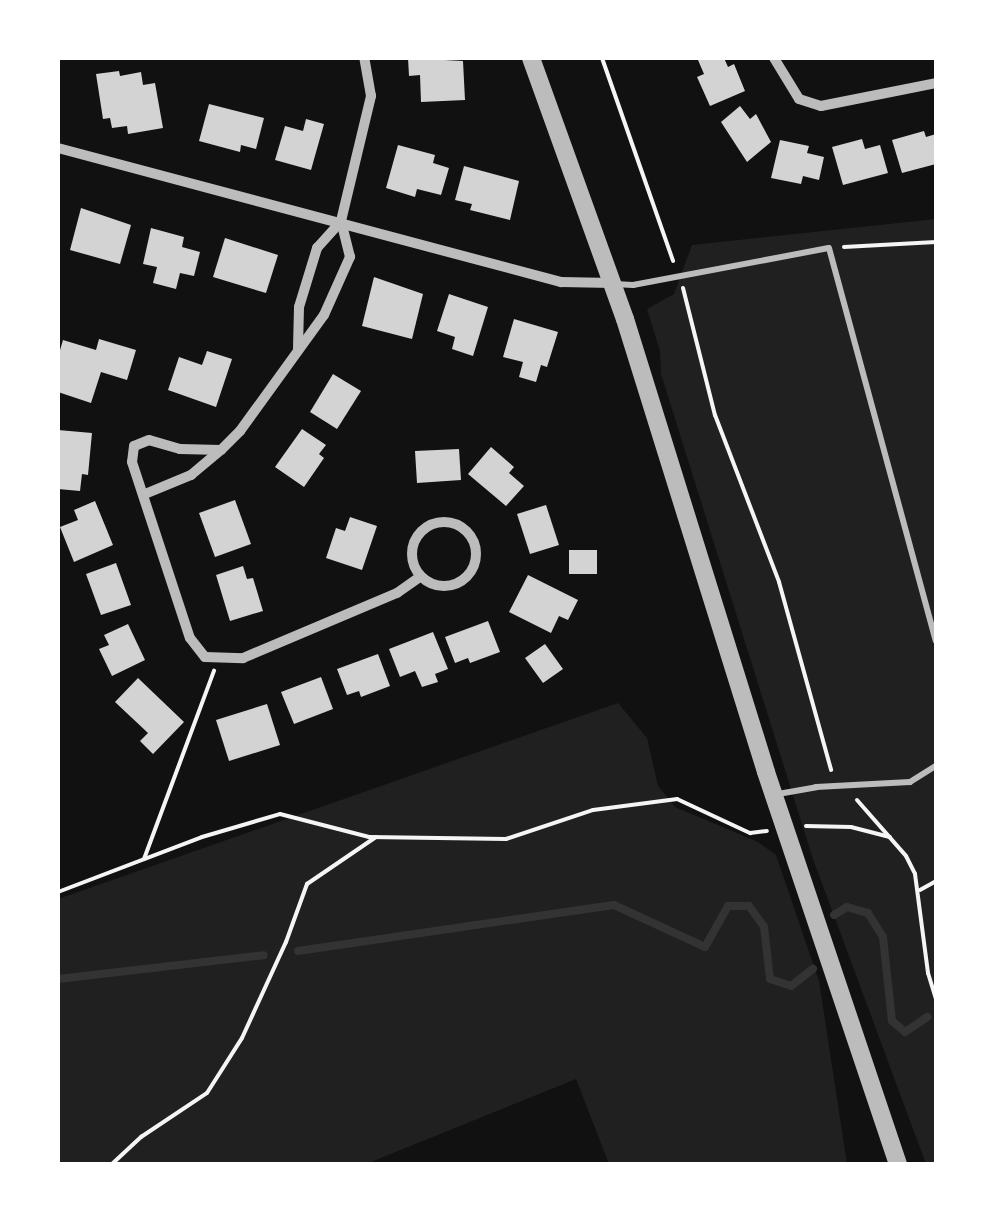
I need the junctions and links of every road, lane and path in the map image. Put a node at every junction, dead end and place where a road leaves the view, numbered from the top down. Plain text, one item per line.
1 (364, 58) edge
2 (530, 58) edge
3 (602, 58) edge
4 (774, 58) edge
5 (936, 83) edge
6 (58, 148) edge
7 (341, 221) junction
8 (936, 242) edge
9 (829, 248) junction
10 (672, 260) dead end
11 (612, 284) junction
12 (684, 292) dead end
13 (298, 349) junction
14 (221, 450) junction
15 (145, 494) junction
16 (420, 577) junction
17 (936, 641) edge
18 (219, 660) junction
19 (936, 766) edge
20 (828, 768) dead end
21 (774, 795) junction
22 (875, 820) dead end
23 (801, 827) dead end
24 (772, 830) dead end
25 (376, 837) junction
26 (890, 837) junction
27 (144, 859) junction
28 (936, 881) edge
29 (920, 890) junction
30 (58, 892) edge
31 (936, 1000) edge
32 (112, 1164) edge
33 (898, 1164) edge

1 - 7 street
2 - 11 street
3 - 10 path
4 - 5 street
6 - 7 street
7 - 11 street
7 - 13 street
7 - 13 street
8 - 9 path
9 - 11 lane
9 - 17 lane
11 - 21 street
12 - 20 path
13 - 14 street
14 - 15 street
14 - 15 street
15 - 18 street
16 - 16 street
16 - 18 street
18 - 27 path
19 - 21 lane
21 - 33 street
22 - 26 path
23 - 26 path
24 - 25 path
25 - 27 path
25 - 32 path
26 - 29 path
27 - 30 path
28 - 29 path
29 - 31 path

